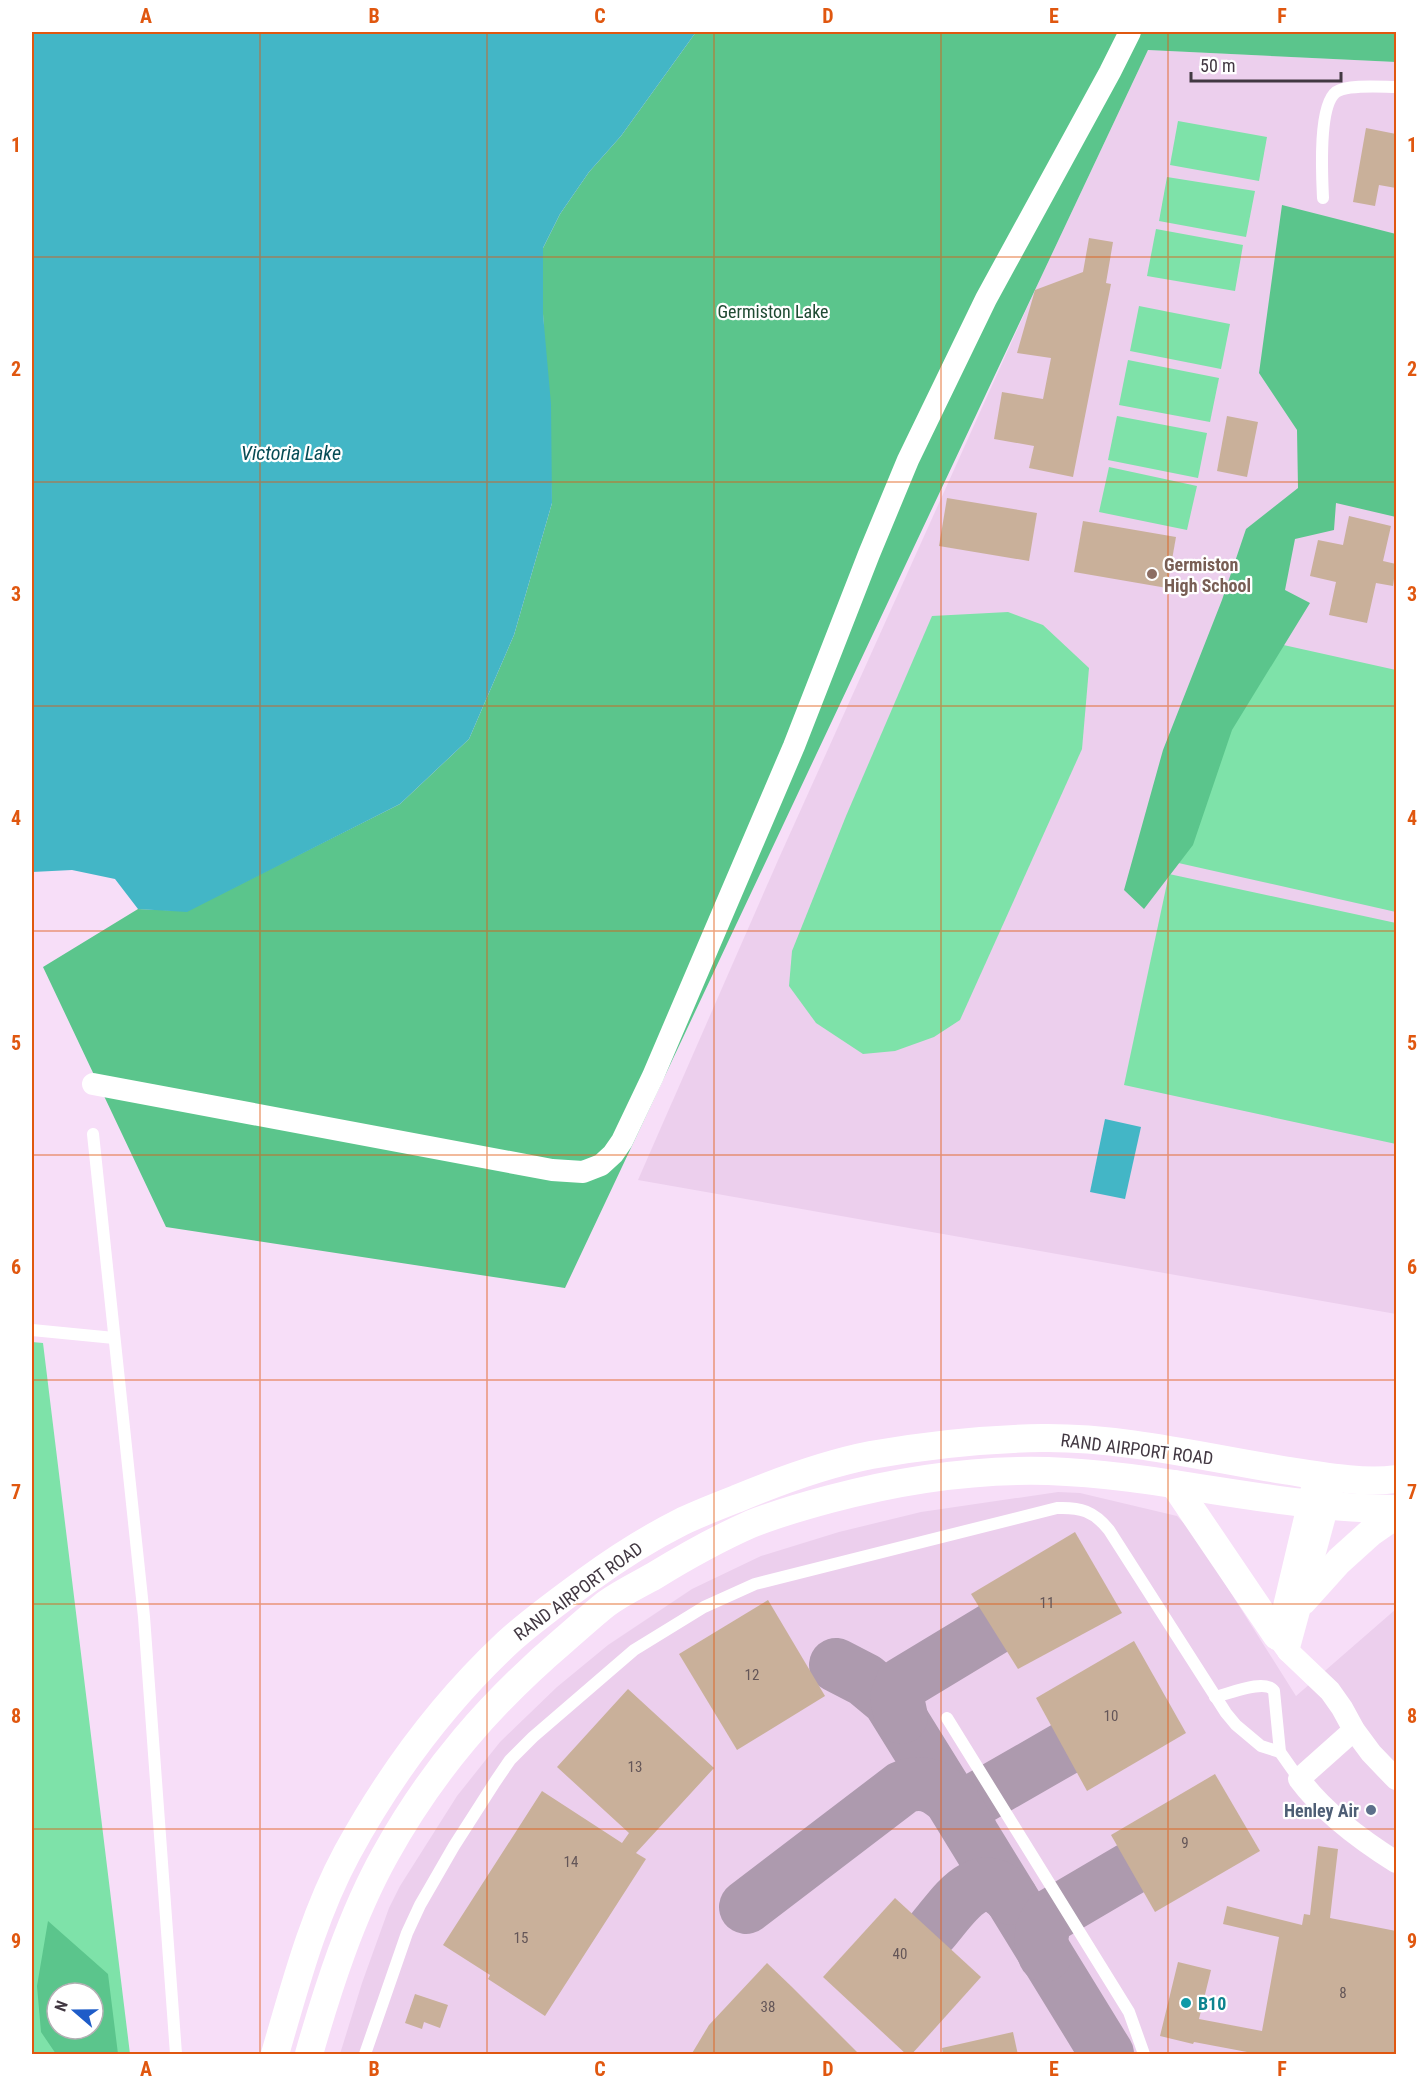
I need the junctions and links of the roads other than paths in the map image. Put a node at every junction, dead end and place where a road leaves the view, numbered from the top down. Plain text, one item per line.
1 (1130, 32) edge
2 (1396, 87) edge
3 (1323, 198) dead end
4 (93, 1084) dead end
5 (93, 1134) dead end
6 (32, 1330) edge
7 (114, 1338) junction
8 (1325, 1476) junction
9 (1396, 1479) edge
10 (1173, 1484) junction
11 (1319, 1505) junction
12 (1396, 1509) edge
13 (1396, 1515) edge
14 (1303, 1601) junction
15 (1283, 1643) junction
16 (1215, 1697) junction
17 (947, 1718) dead end
18 (1354, 1730) junction
19 (1280, 1752) junction
20 (1299, 1779) junction
21 (1396, 1779) edge
22 (1396, 1862) edge
23 (176, 2055) edge
24 (275, 2055) edge
25 (309, 2055) edge
26 (365, 2055) edge
27 (1144, 2055) edge

1 - 4 street
2 - 3 lane
5 - 7 lane
6 - 7 lane
7 - 23 lane
8 - 9 street, RAND AIRPORT ROAD
8 - 11 street
8 - 24 street, RAND AIRPORT ROAD
10 - 11 street, RAND AIRPORT ROAD
10 - 15 street
10 - 25 street, RAND AIRPORT ROAD
11 - 12 street, RAND AIRPORT ROAD
11 - 14 street
11 - 15 street
13 - 14 street
14 - 15 street
15 - 18 street
16 - 19 lane
16 - 19 lane
16 - 26 lane
17 - 27 lane
18 - 20 street
18 - 21 street
19 - 20 lane
20 - 22 street

